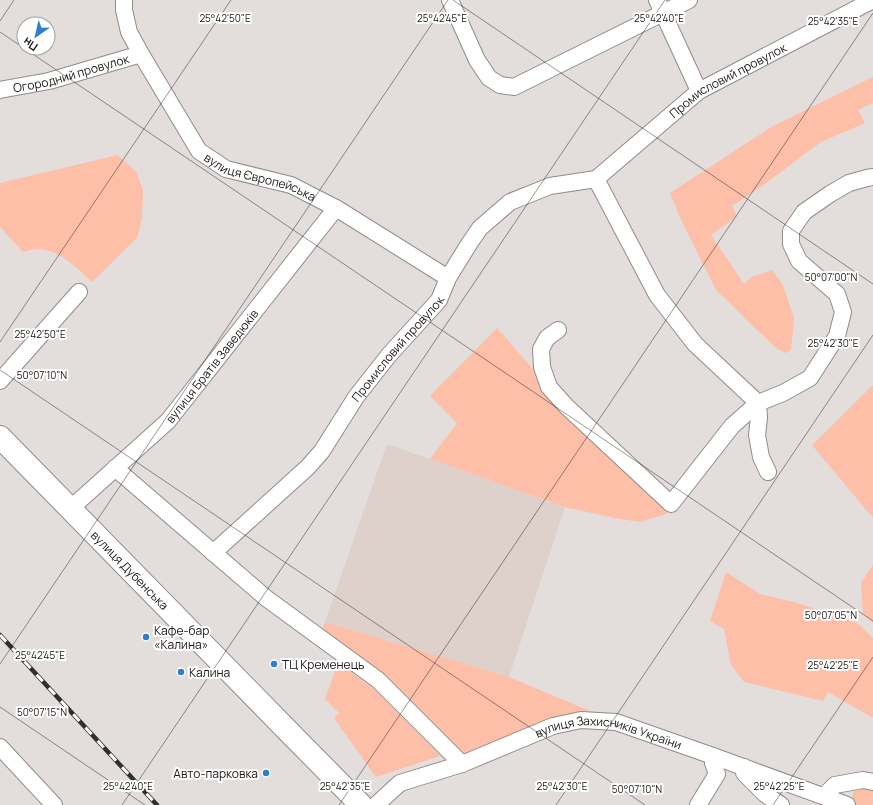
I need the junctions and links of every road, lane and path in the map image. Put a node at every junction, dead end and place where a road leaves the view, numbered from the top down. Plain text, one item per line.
1 (124, 0) edge
2 (450, 0) edge
3 (689, 0) edge
4 (873, 0) edge
5 (660, 6) edge
6 (141, 54) junction
7 (0, 90) edge
8 (699, 91) junction
9 (873, 177) edge
10 (596, 179) junction
11 (336, 208) junction
12 (448, 278) junction
13 (79, 292) dead end
14 (558, 330) dead end
15 (0, 381) edge
16 (758, 403) junction
17 (0, 437) edge
18 (115, 468) junction
19 (768, 472) dead end
20 (70, 509) junction
21 (213, 553) junction
22 (0, 747) edge
23 (713, 756) junction
24 (462, 764) junction
25 (744, 767) junction
26 (873, 782) edge
27 (824, 796) junction
28 (54, 805) edge
29 (361, 805) edge
30 (376, 805) edge
31 (698, 805) edge
32 (781, 805) edge
33 (847, 805) edge

1 - 6 street, вулиця Європейська
2 - 5 street
3 - 5 street
4 - 8 street, Промисловий провулок
5 - 8 street
6 - 7 street, Огородний провулок
6 - 11 street, вулиця Європейська
8 - 10 street, Промисловий провулок
9 - 16 street
10 - 12 street, Промисловий провулок
10 - 16 street
11 - 12 street, вулиця Європейська
11 - 18 street, вулиця Братів Заведюків
12 - 21 street, Промисловий провулок
13 - 15 street
14 - 16 street
16 - 19 street
17 - 20 highway, вулиця Дубенська
18 - 20 street, вулиця Братів Заведюків
18 - 21 street
20 - 29 highway, вулиця Дубенська
21 - 24 street
22 - 28 street
23 - 24 street, вулиця Захисників України
23 - 25 street, вулиця Захисників України
23 - 31 street
24 - 30 street, вулиця Захисників України
25 - 27 street, вулиця Захисників України
25 - 32 street
26 - 27 street
27 - 33 street, вулиця Захисників України

